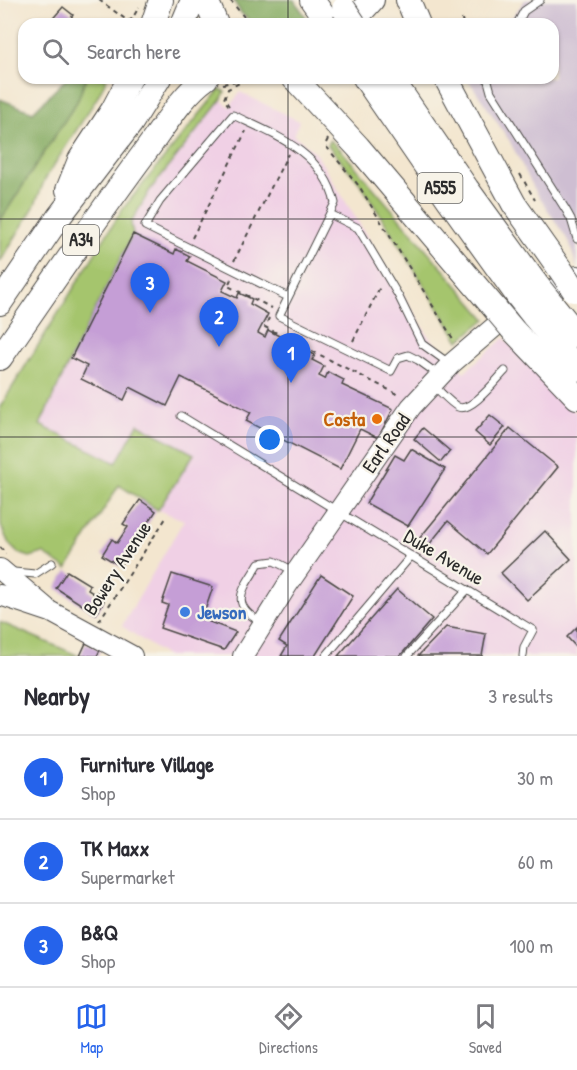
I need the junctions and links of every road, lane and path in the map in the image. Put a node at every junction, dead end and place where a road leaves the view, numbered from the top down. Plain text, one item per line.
1 (99, 0) edge
2 (161, 0) edge
3 (193, 0) edge
4 (206, 0) edge
5 (230, 0) edge
6 (312, 0) edge
7 (372, 0) edge
8 (408, 0) edge
9 (540, 0) edge
10 (341, 17) edge
11 (124, 18) edge
12 (155, 18) edge
13 (186, 18) edge
14 (214, 18) edge
15 (245, 18) edge
16 (415, 18) edge
17 (520, 18) edge
18 (127, 84) edge
19 (155, 84) edge
20 (198, 84) edge
21 (239, 84) edge
22 (300, 84) edge
23 (369, 84) edge
24 (395, 84) edge
25 (449, 84) edge
26 (489, 84) edge
27 (233, 115) junction
28 (250, 123) junction
29 (329, 136) dead end
30 (292, 144) junction
31 (330, 213) junction
32 (57, 218) junction
33 (577, 239) edge
34 (188, 247) junction
35 (230, 268) junction
36 (387, 274) junction
37 (572, 282) edge
38 (527, 290) junction
39 (288, 297) junction
40 (0, 303) edge
41 (543, 310) junction
42 (577, 335) edge
43 (348, 350) junction
44 (0, 358) edge
45 (338, 364) dead end
46 (447, 369) junction
47 (577, 369) edge
48 (505, 371) dead end
49 (577, 398) edge
50 (181, 416) dead end
51 (338, 512) junction
52 (166, 518) dead end
53 (411, 556) junction
54 (52, 563) dead end
55 (0, 568) edge
56 (296, 572) junction
57 (467, 590) junction
58 (0, 595) edge
59 (51, 612) junction
60 (263, 623) junction
61 (91, 634) junction
62 (132, 656) edge
63 (243, 656) edge
64 (326, 656) edge
65 (407, 656) edge
66 (522, 656) edge

1 - 11 path
2 - 12 highway
3 - 13 highway
4 - 14 highway
5 - 15 path
6 - 10 highway
7 - 10 highway
8 - 16 highway
9 - 17 lane
18 - 32 highway
19 - 32 highway, A34
20 - 44 highway, A34
21 - 27 path
22 - 49 highway, bridge
23 - 38 highway, A555
24 - 38 highway, A555
25 - 37 highway
26 - 33 lane
27 - 28 lane
27 - 34 lane
28 - 30 lane
28 - 34 path
29 - 46 path
30 - 31 lane
30 - 35 path
31 - 36 lane
31 - 39 lane
32 - 40 highway, A34
34 - 35 lane
35 - 39 lane
36 - 43 path
36 - 46 lane
37 - 46 street, Earl Road
38 - 41 highway, A555, bridge
39 - 43 lane
41 - 42 highway, A555
41 - 47 highway, A555
43 - 45 path
43 - 46 lane
46 - 48 lane
46 - 51 street, Earl Road
50 - 51 lane, Duke Avenue
51 - 53 lane, Duke Avenue
51 - 56 street, Earl Road
52 - 61 path, Bowery Avenue
53 - 57 lane, Duke Avenue
53 - 64 lane
54 - 55 lane
55 - 59 street
56 - 60 street, Earl Road
56 - 60 lane
57 - 65 lane
57 - 66 lane, Duke Avenue
58 - 59 street
59 - 61 street
60 - 63 street, Earl Road
61 - 62 street

